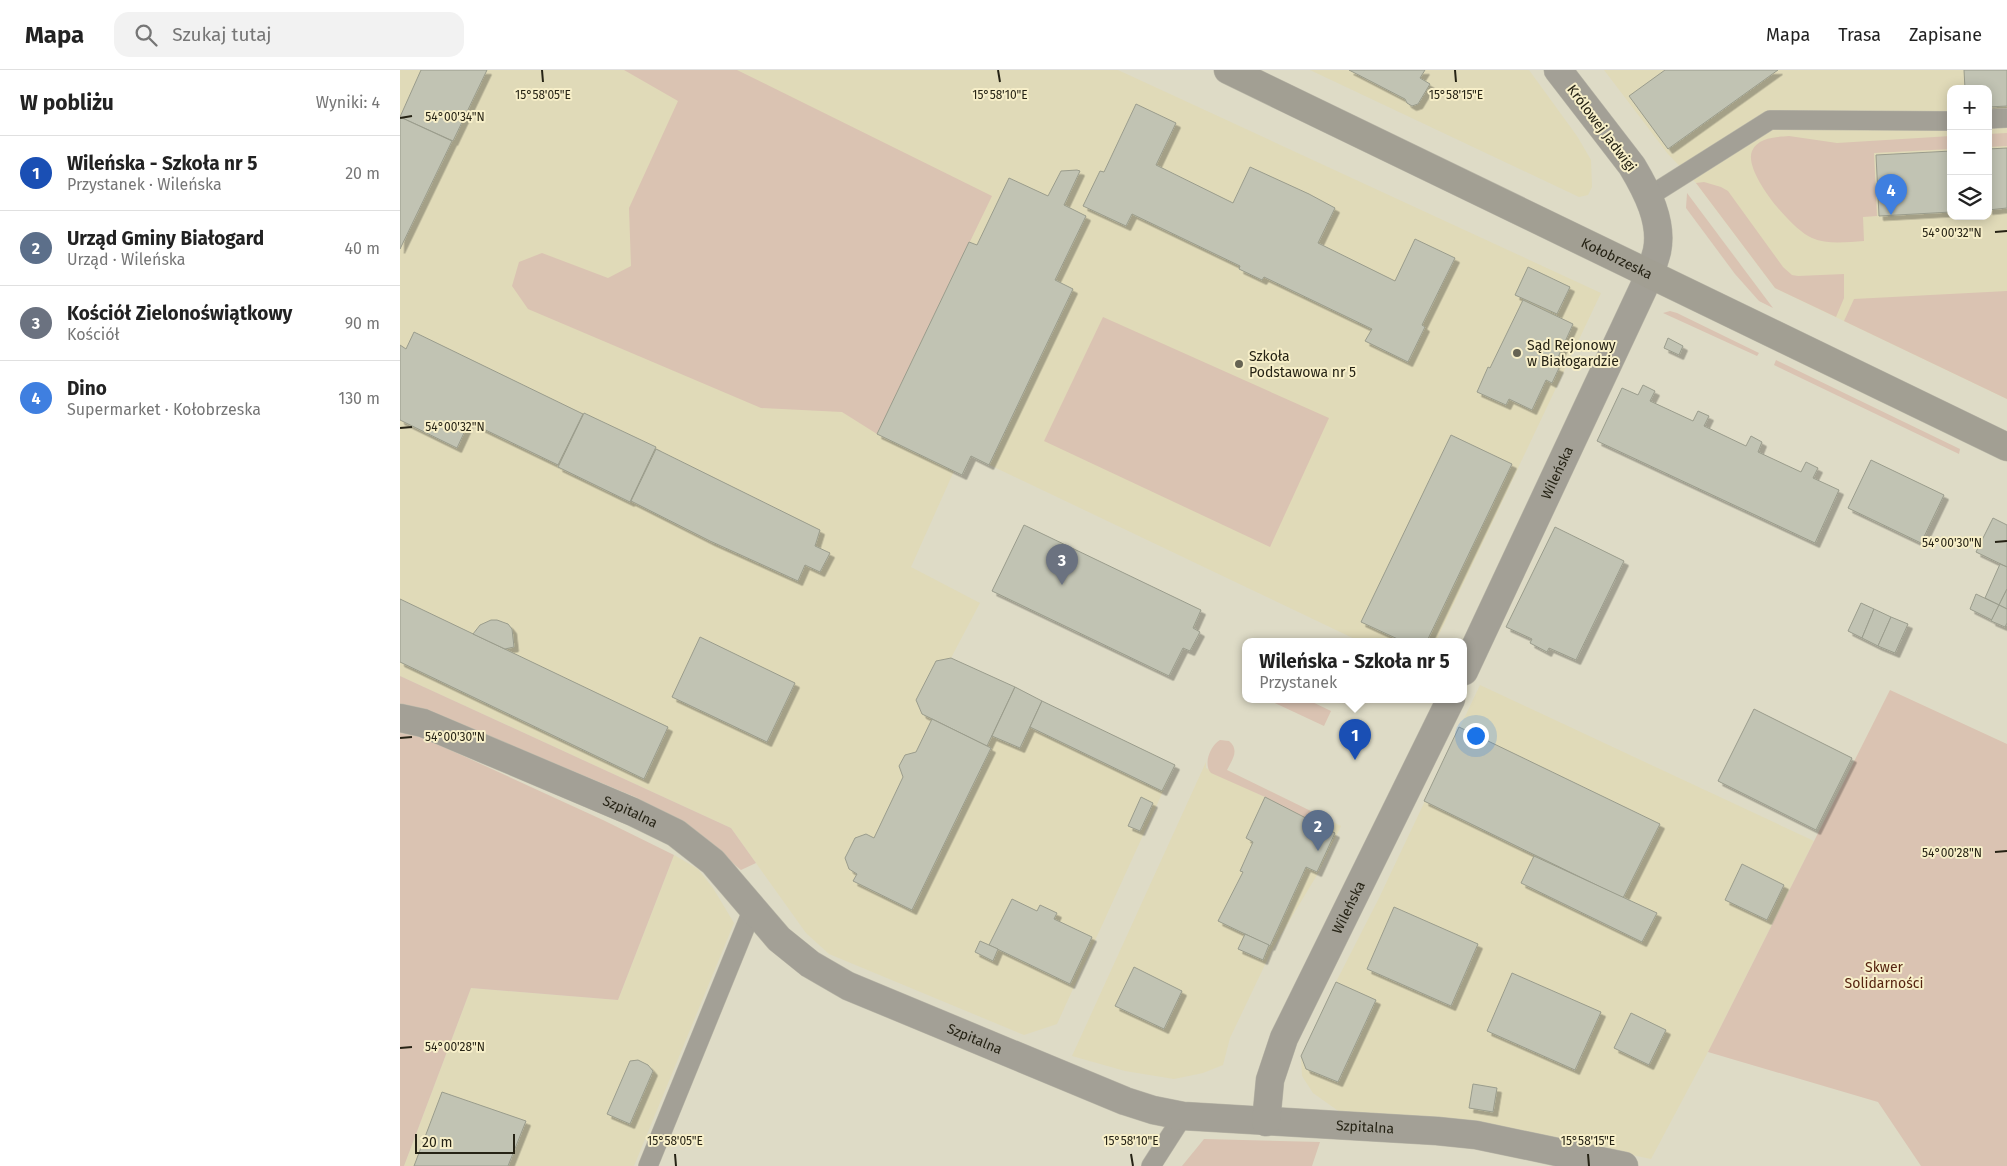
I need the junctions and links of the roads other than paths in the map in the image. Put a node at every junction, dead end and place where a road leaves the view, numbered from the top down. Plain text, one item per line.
1 (1228, 70) edge
2 (1558, 70) edge
3 (2007, 118) edge
4 (1992, 119) edge
5 (1947, 121) edge
6 (1648, 197) junction
7 (1650, 274) junction
8 (2007, 447) edge
9 (1467, 665) edge
10 (1449, 703) edge
11 (400, 718) edge
12 (752, 910) junction
13 (1183, 1116) junction
14 (1266, 1122) junction
15 (648, 1166) edge
16 (1151, 1166) edge
17 (1624, 1166) edge

1 - 7 main road, Kołobrzeska
2 - 6 street, Królowej Jadwigi
3 - 4 lane
5 - 6 lane
6 - 7 street, Królowej Jadwigi
7 - 8 main road, Kołobrzeska
7 - 9 street, Wileńska
10 - 14 street, Wileńska
11 - 12 street, Szpitalna
12 - 13 street, Szpitalna
12 - 15 lane
13 - 14 street, Szpitalna
13 - 16 lane
14 - 17 street, Szpitalna

